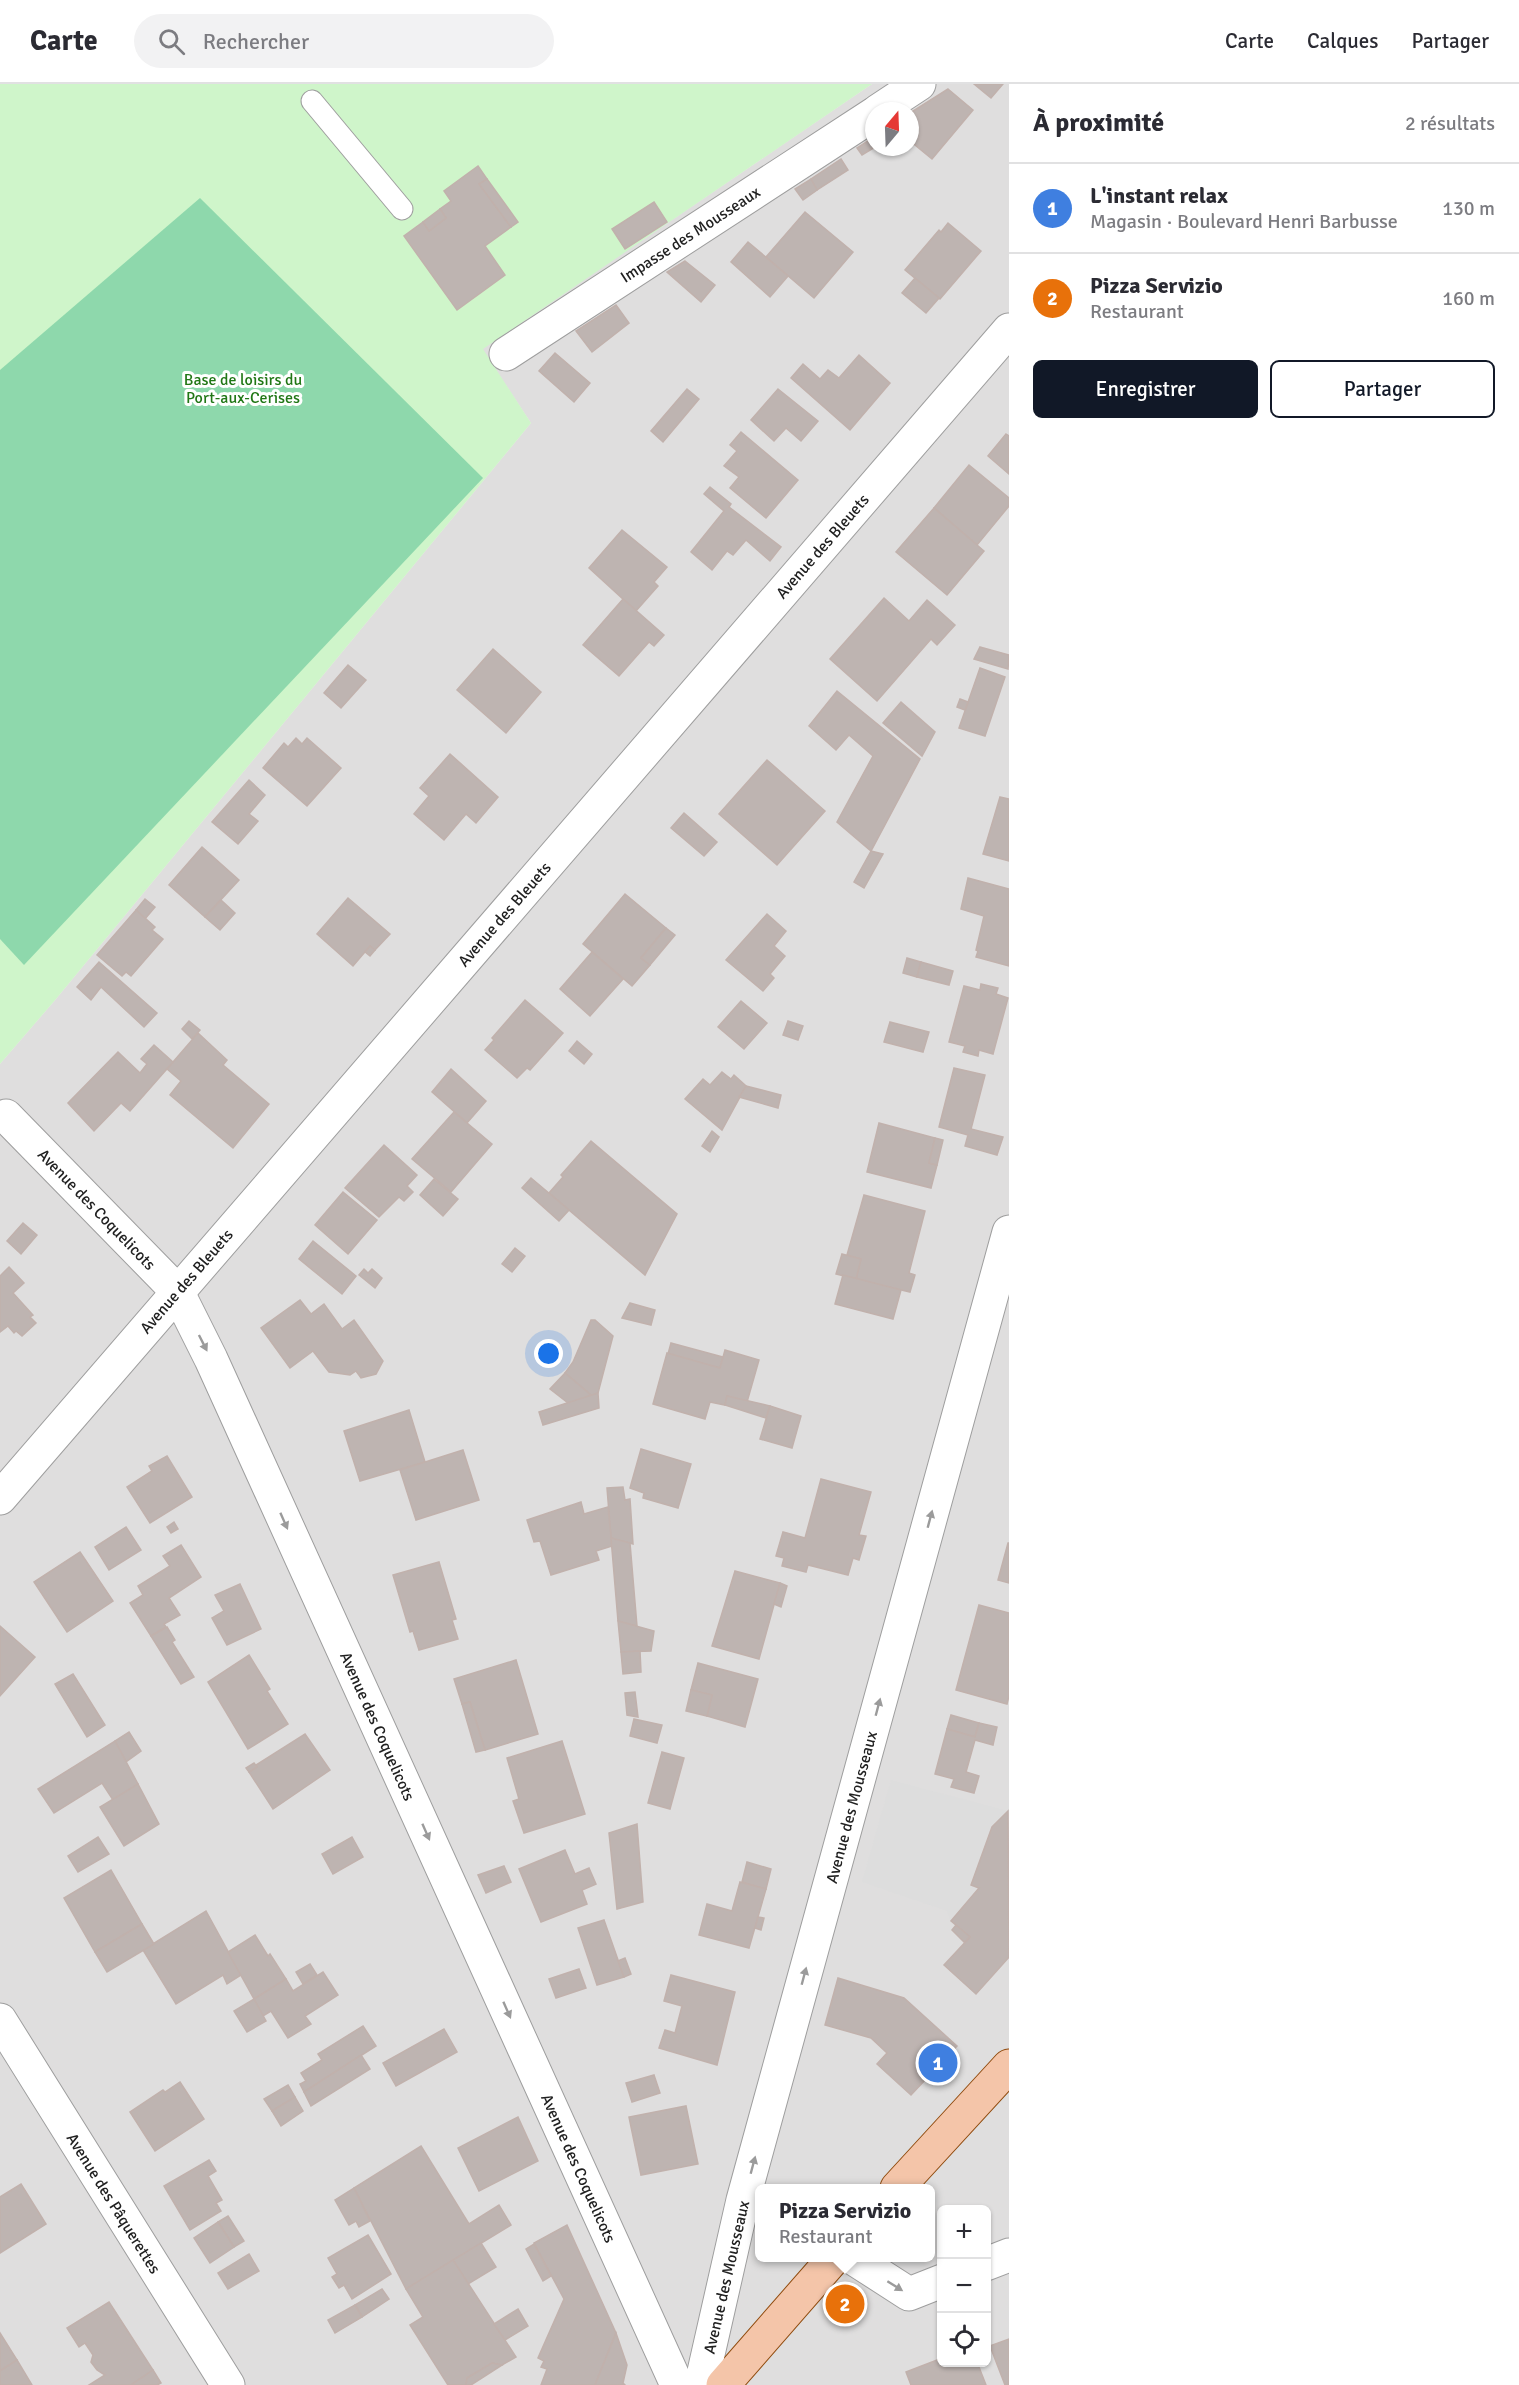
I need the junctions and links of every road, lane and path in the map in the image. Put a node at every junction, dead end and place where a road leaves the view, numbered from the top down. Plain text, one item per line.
1 (919, 84) edge
2 (312, 101) dead end
3 (892, 102) edge
4 (865, 120) edge
5 (402, 209) dead end
6 (1009, 330) edge
7 (506, 354) dead end
8 (6, 1116) dead end
9 (1009, 1232) edge
10 (177, 1291) junction
11 (0, 1498) edge
12 (0, 2020) edge
13 (1009, 2066) edge
14 (901, 2184) edge
15 (1009, 2255) edge
16 (831, 2262) edge
17 (859, 2262) edge
18 (991, 2262) edge
19 (937, 2284) edge
20 (228, 2385) edge
21 (677, 2385) edge
22 (701, 2385) edge
23 (723, 2385) edge

1 - 3 street
2 - 5 lane
4 - 7 street, Impasse des Mousseaux
6 - 10 street, Avenue des Bleuets
8 - 10 street, Avenue des Coquelicots
22 -> 9 street, Avenue des Mousseaux
10 - 11 street, Avenue des Bleuets
10 -> 21 street, Avenue des Coquelicots
12 - 20 street, Avenue des Pâquerettes
13 - 14 main road
15 - 18 street
16 - 23 main road
17 -> 19 street

